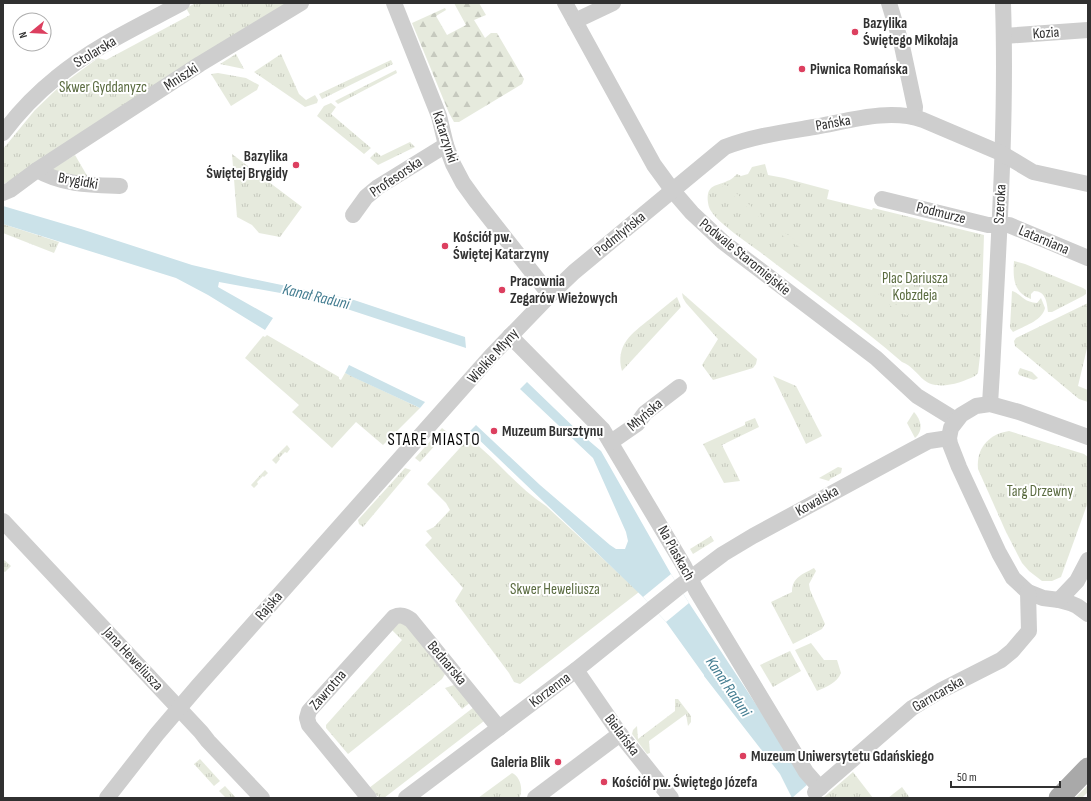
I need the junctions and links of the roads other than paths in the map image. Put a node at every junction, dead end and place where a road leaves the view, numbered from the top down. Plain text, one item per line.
1 (182, 3) edge
2 (301, 3) edge
3 (394, 3) edge
4 (566, 3) edge
5 (613, 3) edge
6 (889, 3) edge
7 (1003, 3) edge
8 (575, 21) junction
9 (1088, 30) edge
10 (1004, 36) junction
11 (914, 117) junction
12 (3, 133) edge
13 (446, 145) junction
14 (1003, 154) junction
15 (37, 170) junction
16 (1088, 184) edge
17 (120, 186) dead end
18 (673, 191) junction
19 (3, 193) edge
20 (882, 199) dead end
21 (353, 215) dead end
22 (999, 225) junction
23 (1088, 258) edge
24 (550, 295) junction
25 (510, 336) junction
26 (679, 387) dead end
27 (990, 404) junction
28 (436, 418) joint
29 (956, 420) junction
30 (1088, 437) edge
31 (949, 438) junction
32 (611, 442) junction
33 (3, 521) edge
34 (1088, 560) edge
35 (685, 583) junction
36 (1028, 592) junction
37 (1059, 600) junction
38 (1088, 614) edge
39 (388, 622) joint
40 (576, 670) junction
41 (179, 708) junction
42 (499, 728) junction
43 (620, 734) junction
44 (1088, 768) edge
45 (818, 790) joint
46 (107, 798) edge
47 (262, 798) edge
48 (369, 798) edge
49 (406, 798) edge
50 (535, 798) edge
51 (671, 798) edge
52 (1059, 798) edge

1 - 12 street, Stolarska
2 - 15 street, Mniszki
3 - 13 street, Katarzynki
4 - 8 street, Podwale Staromiejskie
5 - 8 street
6 - 11 street
7 - 10 street, Szeroka
8 - 18 street, Podwale Staromiejskie
9 - 10 street, Kozia
10 - 14 street, Szeroka
11 - 14 street, Pańska
11 - 18 street, Pańska
13 - 21 street, Profesorska
13 - 24 street, Katarzynki
14 - 16 street, Pańska
14 - 22 street, Szeroka
15 - 17 street, Brygidki
15 - 19 street, Mniszki
18 - 24 street, Podmłyńska
18 - 29 street, Podwale Staromiejskie
20 - 22 street, Podmurze
22 - 23 street, Latarniana
22 - 27 street, Szeroka
24 - 25 street, Wielkie Młyny
25 - 28 street, Wielkie Młyny
25 - 32 street, Na Piaskach
26 - 32 street, Młyńska
27 - 29 street
27 - 30 street
28 - 41 street, Rajska
29 - 31 street
31 - 35 street, Kowalska
31 - 36 street
32 - 35 street, Na Piaskach
33 - 41 street, Jana Heweliusza
34 - 37 street
35 - 40 street, Korzenna
35 - 45 street, Na Piaskach
36 - 37 street
36 - 45 street, Garncarska
37 - 38 street
39 - 42 street, Bednarska
39 - 48 street, Zawrotna
40 - 42 street, Korzenna
40 - 43 street, Bielańska
41 - 46 street, Rajska
41 - 47 street, Jana Heweliusza
42 - 49 street, Korzenna
43 - 50 street
43 - 51 street, Bielańska
44 - 52 main road

